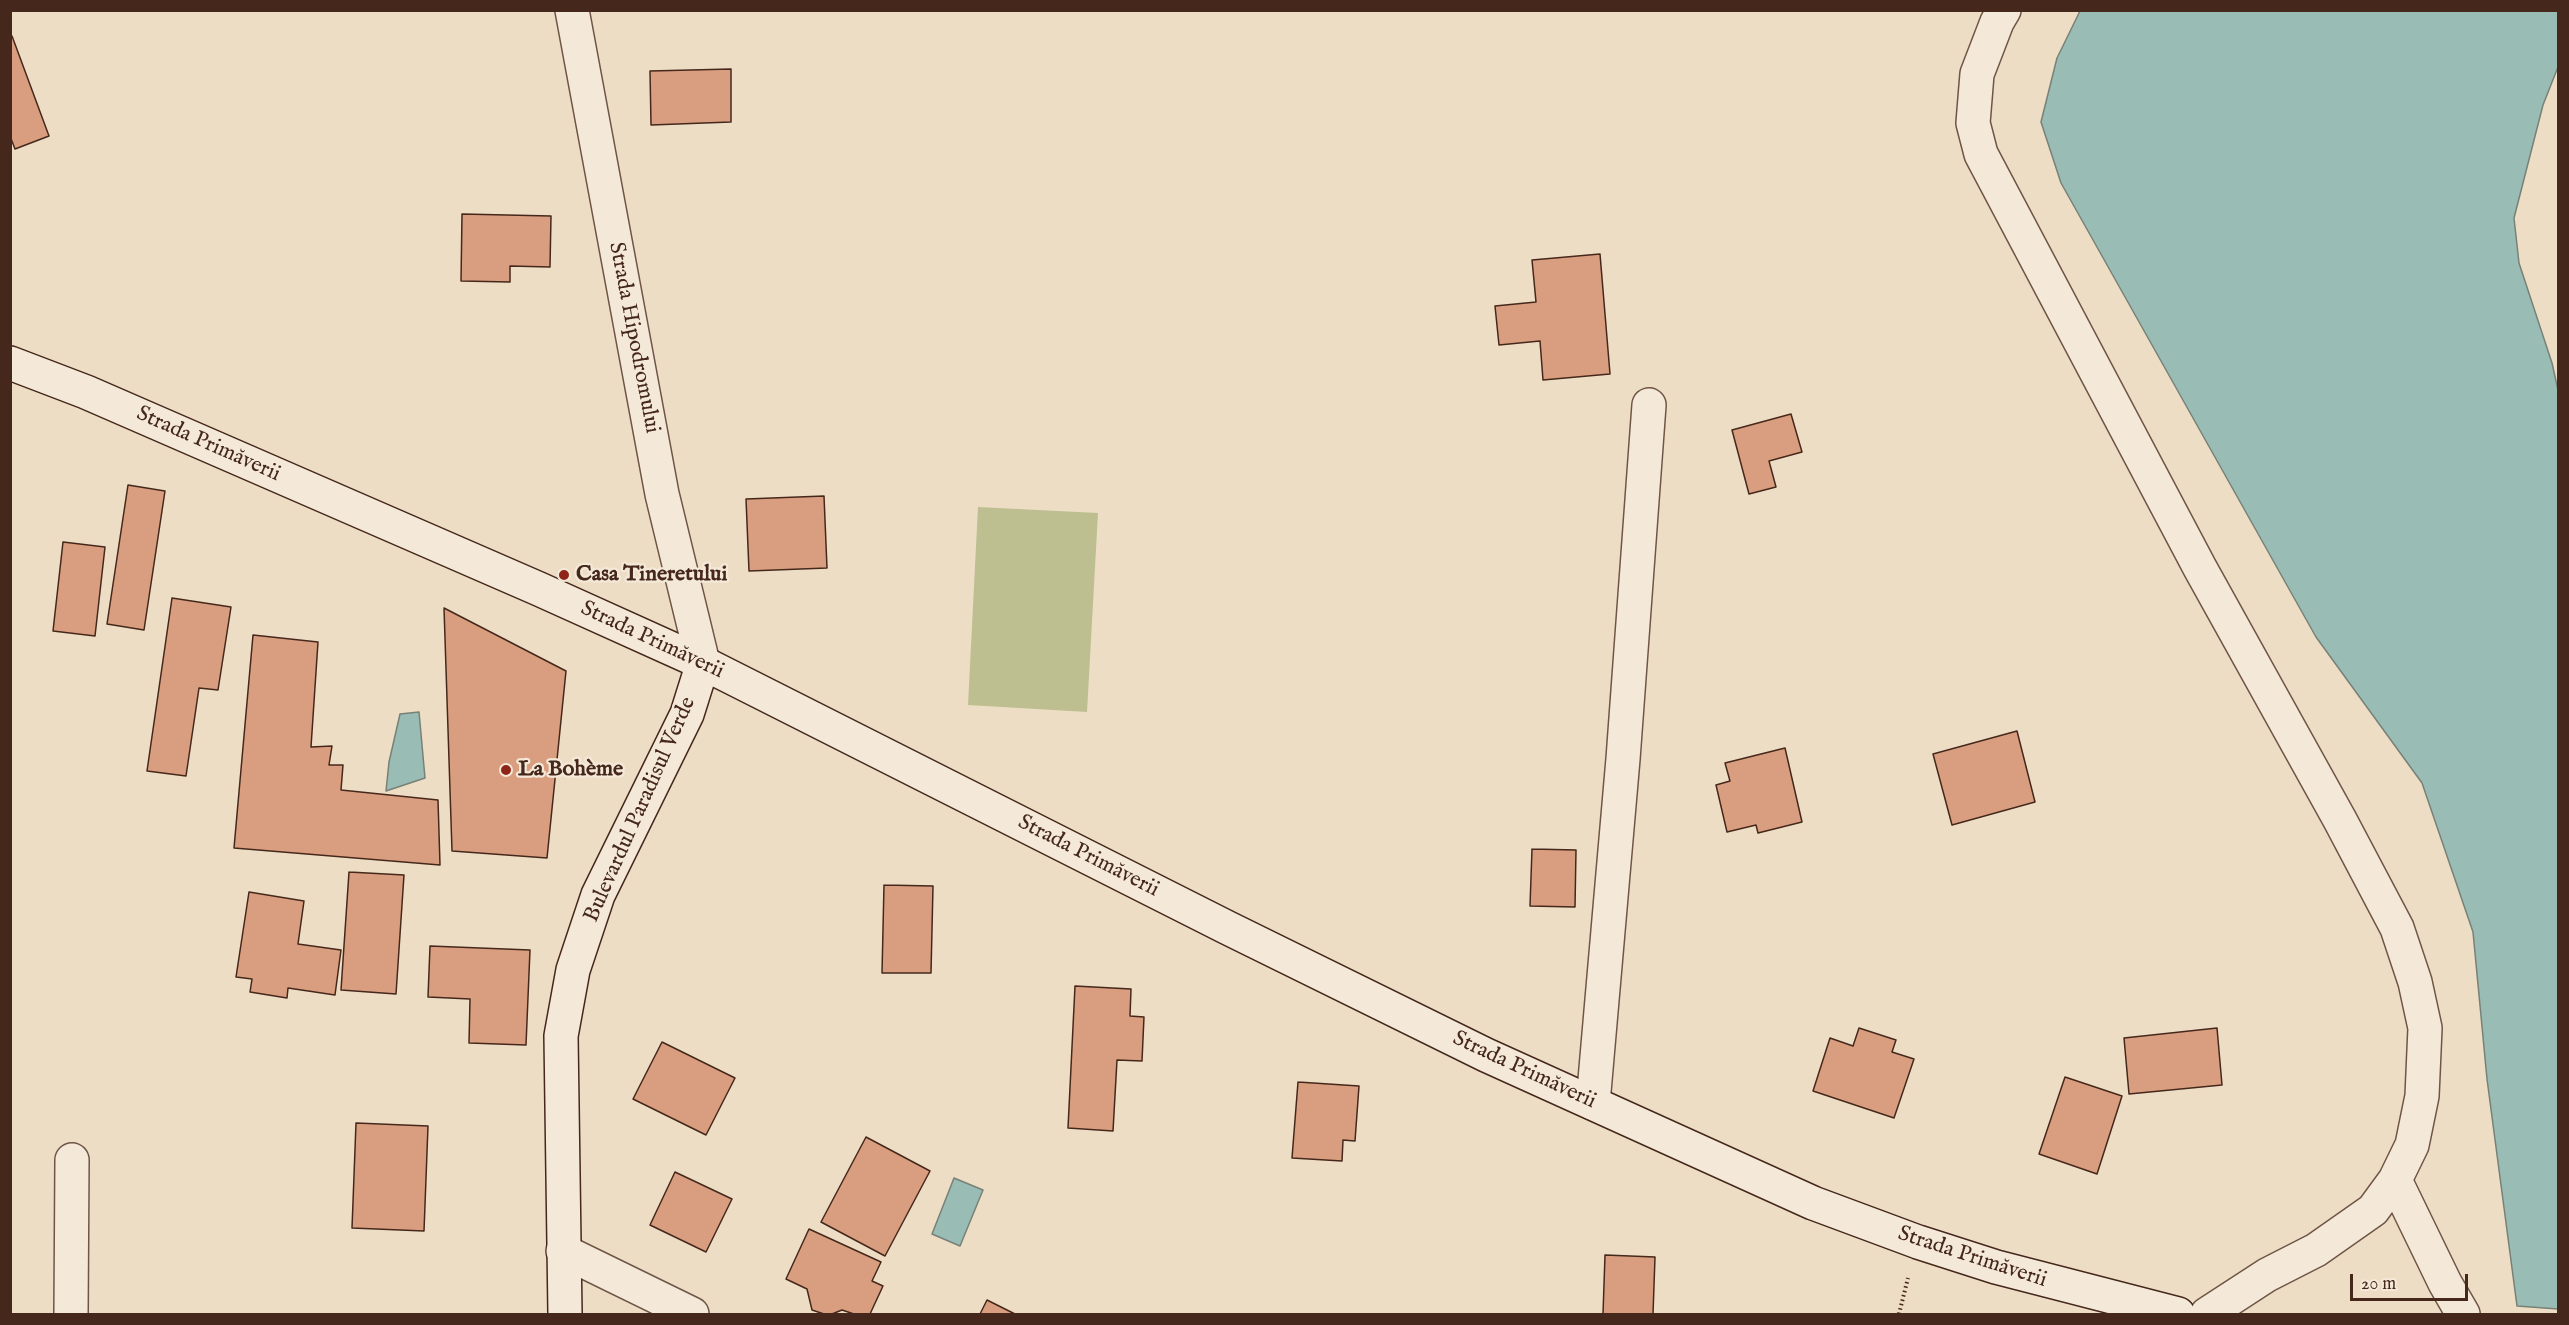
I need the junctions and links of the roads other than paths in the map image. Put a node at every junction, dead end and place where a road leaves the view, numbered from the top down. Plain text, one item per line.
1 (572, 10) edge
2 (2004, 10) edge
3 (10, 363) edge
4 (1649, 405) dead end
5 (703, 663) junction
6 (1593, 1103) junction
7 (72, 1160) dead end
8 (2395, 1180) junction
9 (563, 1251) junction
10 (71, 1314) edge
11 (564, 1314) edge
12 (692, 1314) edge
13 (2178, 1314) edge
14 (2207, 1314) edge
15 (2463, 1314) edge

1 - 5 street, Strada Hipodromului
2 - 8 street
3 - 5 street, Strada Primăverii
4 - 6 street
5 - 6 street, Strada Primăverii
5 - 9 street, Bulevardul Paradisul Verde
6 - 13 street, Strada Primăverii
7 - 10 street
8 - 14 street
8 - 15 street
9 - 11 street, Bulevardul Paradisul Verde
9 - 12 street

